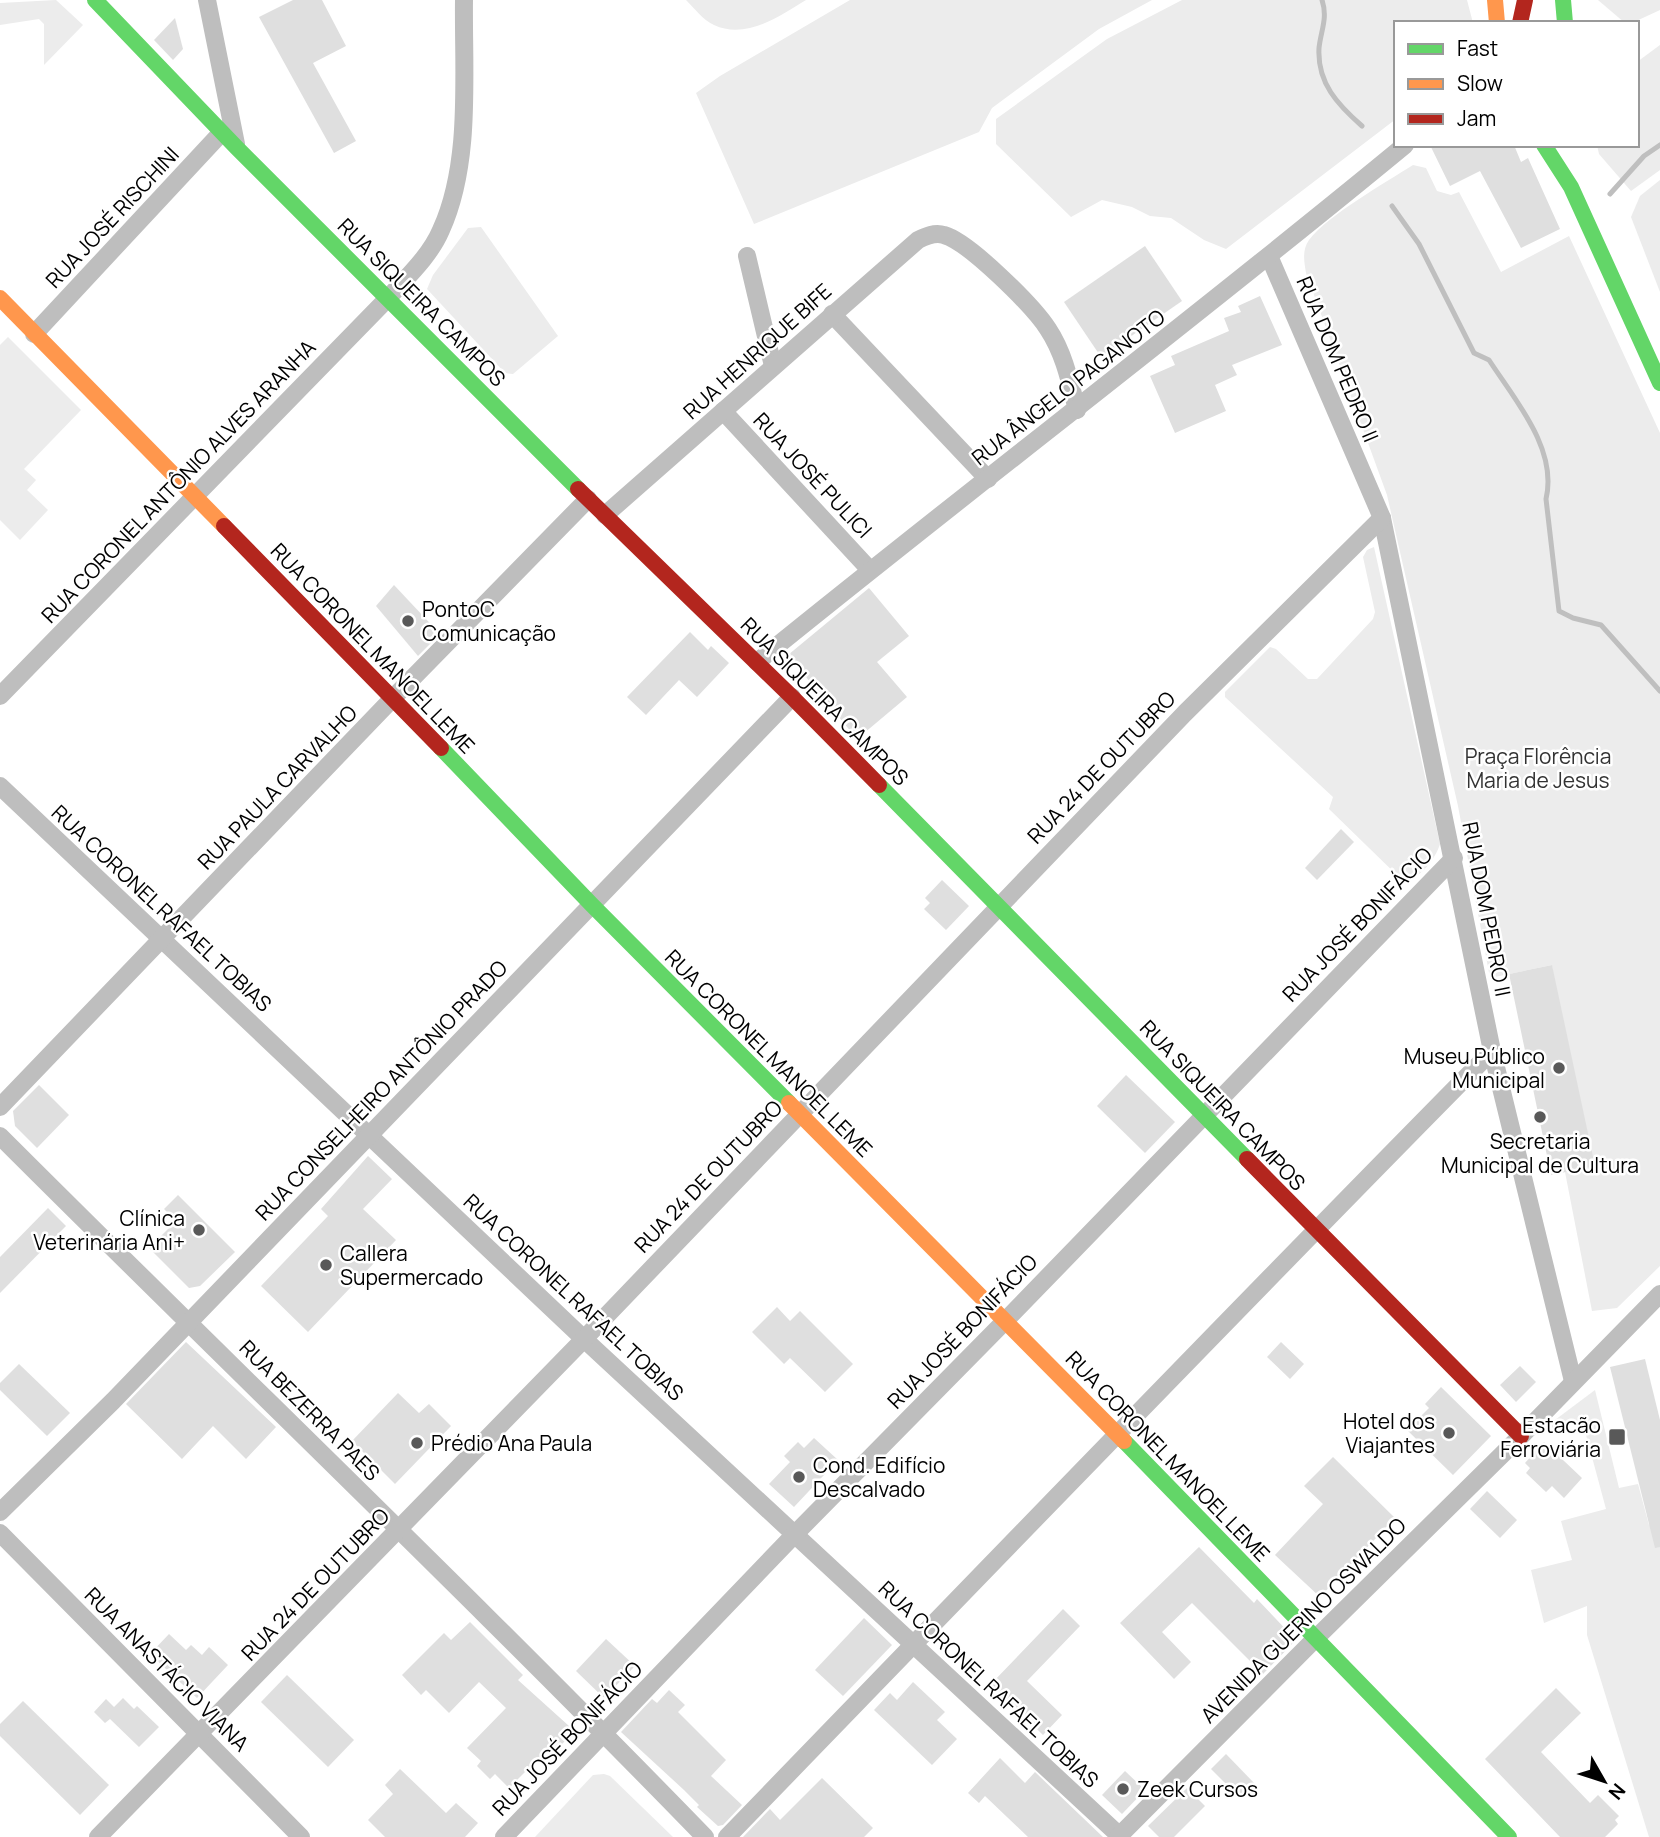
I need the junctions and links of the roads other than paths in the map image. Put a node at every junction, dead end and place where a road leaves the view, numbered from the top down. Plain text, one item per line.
1 (95, 0) edge
2 (207, 0) edge
3 (464, 0) edge
4 (1495, 0) edge
5 (1525, 0) edge
6 (1563, 0) edge
7 (1497, 21) edge
8 (1520, 21) edge
9 (1564, 21) edge
10 (223, 131) junction
11 (1403, 147) edge
12 (1545, 147) edge
13 (1566, 147) edge
14 (237, 148) junction
15 (1571, 187) junction
16 (747, 256) dead end
17 (1269, 256) junction
18 (0, 298) edge
19 (388, 298) junction
20 (832, 314) junction
21 (34, 334) junction
22 (773, 366) junction
23 (1660, 383) edge
24 (1077, 410) junction
25 (723, 411) junction
26 (988, 479) junction
27 (194, 497) junction
28 (588, 499) junction
29 (605, 515) junction
30 (1382, 518) junction
31 (870, 570) junction
32 (757, 662) junction
33 (0, 696) edge
34 (792, 697) junction
35 (393, 698) junction
36 (0, 786) edge
37 (1454, 858) junction
38 (592, 905) junction
39 (998, 905) junction
40 (162, 941) junction
41 (1492, 1051) junction
42 (0, 1107) edge
43 (800, 1113) junction
44 (1203, 1115) junction
45 (370, 1135) junction
46 (0, 1136) edge
47 (1316, 1230) junction
48 (1660, 1294) edge
49 (1005, 1321) junction
50 (188, 1324) junction
51 (584, 1339) junction
52 (1573, 1381) junction
53 (1118, 1435) junction
54 (1521, 1436) junction
55 (0, 1512) edge
56 (398, 1530) junction
57 (0, 1533) edge
58 (794, 1535) junction
59 (1316, 1638) junction
60 (914, 1645) junction
61 (603, 1732) junction
62 (200, 1735) junction
63 (98, 1837) edge
64 (301, 1837) edge
65 (504, 1837) edge
66 (705, 1837) edge
67 (727, 1837) edge
68 (1120, 1837) edge
69 (1509, 1837) edge

1 - 10 street, RUA SIQUEIRA CAMPOS
2 - 14 street
3 - 19 street, RUA CORONEL ANTÔNIO ALVES ARANHA
4 - 7 street
5 - 8 street
6 - 9 street
10 - 14 street, RUA SIQUEIRA CAMPOS
10 - 21 street, RUA JOSÉ RISCHINI
11 - 17 street, RUA ÂNGELO PAGANOTO
12 - 15 street
13 - 15 street
14 - 19 street, RUA SIQUEIRA CAMPOS
15 - 23 street
16 - 22 street
17 - 24 street, RUA ÂNGELO PAGANOTO
17 - 30 street, RUA DOM PEDRO II
18 - 21 street, RUA CORONEL MANOEL LEME
19 - 27 street, RUA CORONEL ANTÔNIO ALVES ARANHA
19 - 28 street, RUA SIQUEIRA CAMPOS
20 - 22 street, RUA HENRIQUE BIFE
20 - 24 street, RUA HENRIQUE BIFE
20 - 26 street
21 - 27 street, RUA CORONEL MANOEL LEME
22 - 25 street, RUA HENRIQUE BIFE
24 - 26 street, RUA ÂNGELO PAGANOTO
25 - 29 street, RUA HENRIQUE BIFE
25 - 31 street, RUA JOSÉ PULICI
26 - 31 street, RUA ÂNGELO PAGANOTO
27 - 33 street, RUA CORONEL ANTÔNIO ALVES ARANHA
27 - 35 street, RUA CORONEL MANOEL LEME
28 - 29 street, RUA SIQUEIRA CAMPOS
28 - 35 street, RUA PAULA CARVALHO
29 - 32 street, RUA SIQUEIRA CAMPOS
30 - 37 street, RUA DOM PEDRO II
30 - 39 street, RUA 24 DE OUTUBRO
31 - 32 street, RUA ÂNGELO PAGANOTO
32 - 34 street, RUA SIQUEIRA CAMPOS
34 - 38 street, RUA CONSELHEIRO ANTÔNIO PRADO
34 - 39 street, RUA SIQUEIRA CAMPOS
35 - 38 street, RUA CORONEL MANOEL LEME
35 - 40 street, RUA PAULA CARVALHO
36 - 40 street, RUA CORONEL RAFAEL TOBIAS
37 - 41 street, RUA DOM PEDRO II
37 - 44 street, RUA JOSÉ BONIFÁCIO
38 - 43 street, RUA CORONEL MANOEL LEME
38 - 45 street, RUA CONSELHEIRO ANTÔNIO PRADO
39 - 43 street, RUA 24 DE OUTUBRO
39 - 44 street, RUA SIQUEIRA CAMPOS
40 - 42 street, RUA PAULA CARVALHO
40 - 45 street, RUA CORONEL RAFAEL TOBIAS
41 - 47 street
41 - 52 street, RUA DOM PEDRO II
43 - 49 street, RUA CORONEL MANOEL LEME
43 - 51 street, RUA 24 DE OUTUBRO
44 - 47 street, RUA SIQUEIRA CAMPOS
44 - 49 street, RUA JOSÉ BONIFÁCIO
45 - 50 street, RUA CONSELHEIRO ANTÔNIO PRADO
45 - 51 street, RUA CORONEL RAFAEL TOBIAS
46 - 50 street, RUA BEZERRA PAES
47 - 53 street
47 - 54 street, RUA SIQUEIRA CAMPOS
48 - 52 street, AVENIDA GUERINO OSWALDO
49 - 53 street, RUA CORONEL MANOEL LEME
49 - 58 street, RUA JOSÉ BONIFÁCIO
50 - 55 street, RUA CONSELHEIRO ANTÔNIO PRADO
50 - 56 street, RUA BEZERRA PAES
51 - 56 street, RUA 24 DE OUTUBRO
51 - 58 street, RUA CORONEL RAFAEL TOBIAS
52 - 54 street, AVENIDA GUERINO OSWALDO
53 - 59 street, RUA CORONEL MANOEL LEME
53 - 60 street
54 - 59 street, AVENIDA GUERINO OSWALDO
56 - 61 street, RUA BEZERRA PAES
56 - 62 street, RUA 24 DE OUTUBRO
57 - 62 street, RUA ANASTÁCIO VIANA
58 - 60 street, RUA CORONEL RAFAEL TOBIAS
58 - 61 street, RUA JOSÉ BONIFÁCIO
59 - 68 street, AVENIDA GUERINO OSWALDO
59 - 69 street, RUA CORONEL MANOEL LEME
60 - 67 street
60 - 68 street, RUA CORONEL RAFAEL TOBIAS
61 - 65 street, RUA JOSÉ BONIFÁCIO
61 - 66 street, RUA BEZERRA PAES
62 - 63 street, RUA 24 DE OUTUBRO
62 - 64 street, RUA ANASTÁCIO VIANA

